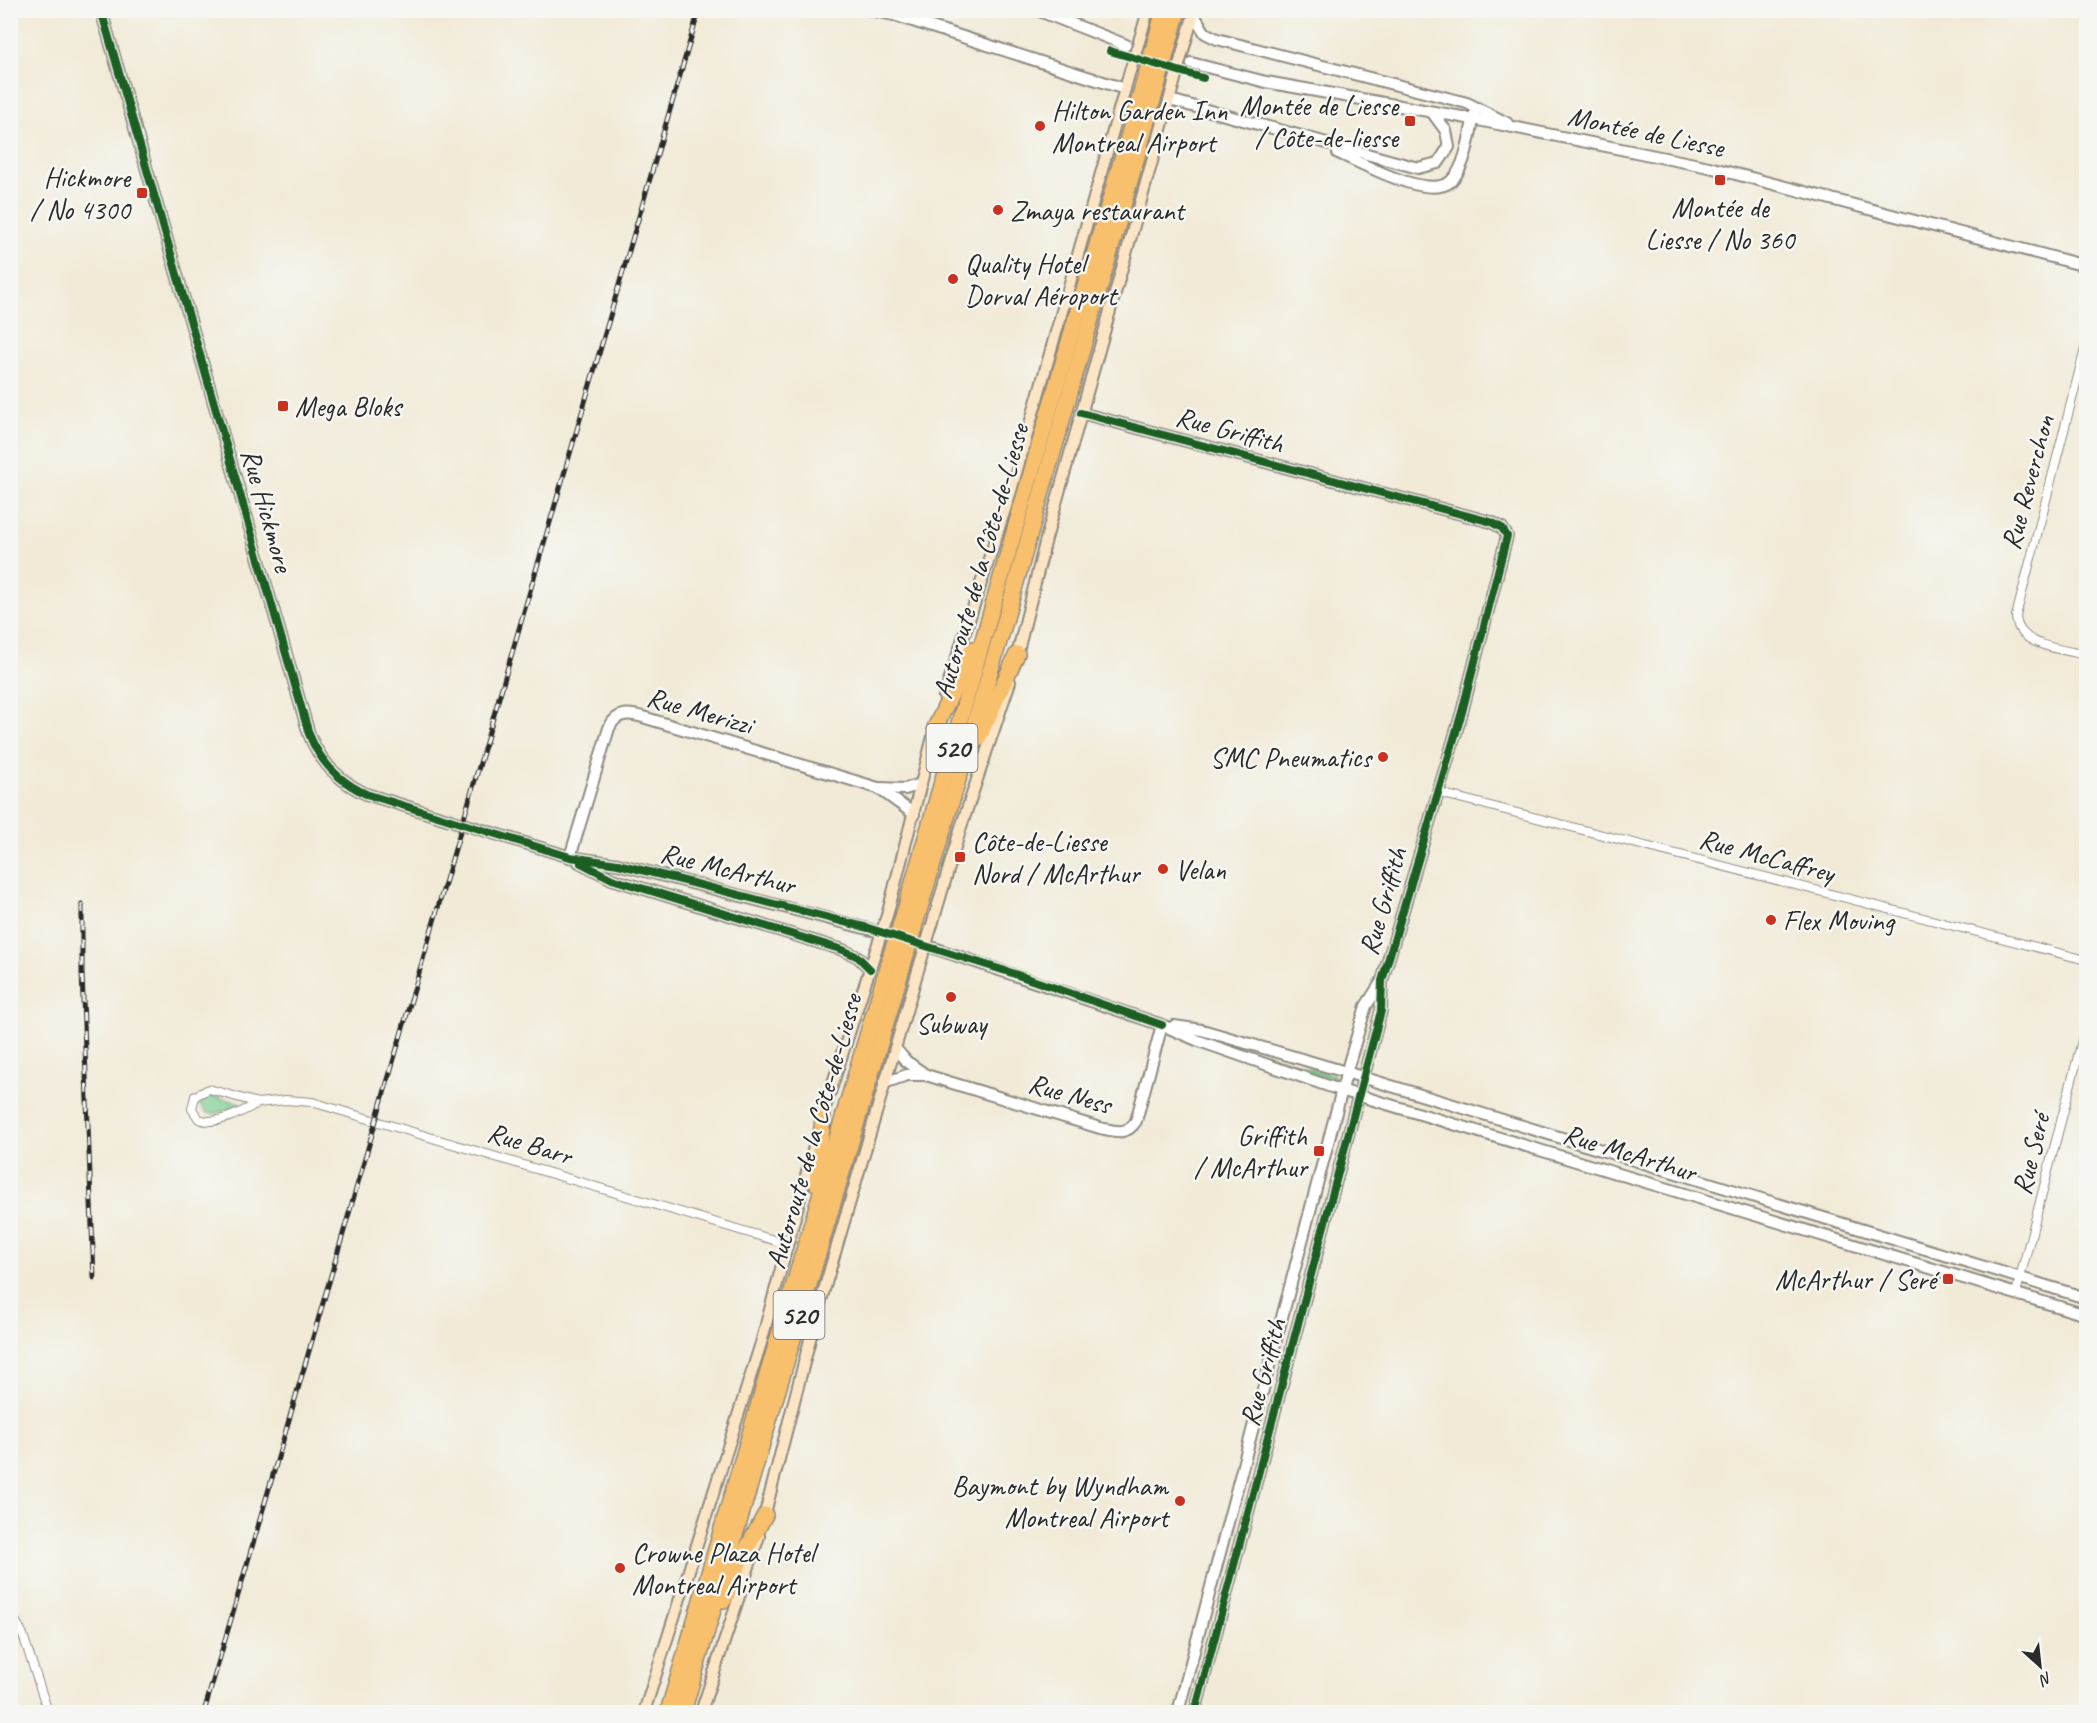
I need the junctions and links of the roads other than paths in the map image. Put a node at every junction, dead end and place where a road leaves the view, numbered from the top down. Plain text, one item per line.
1 (101, 10) edge
2 (869, 10) edge
3 (1037, 10) edge
4 (1148, 10) edge
5 (1164, 10) edge
6 (1178, 10) edge
7 (891, 13) edge
8 (1195, 13) edge
9 (1157, 32) junction
10 (1126, 45) dead end
11 (1191, 63) dead end
12 (1152, 77) junction
13 (1125, 89) junction
14 (1170, 100) junction
15 (1476, 106) junction
16 (1432, 112) junction
17 (1473, 119) junction
18 (1518, 128) junction
19 (1310, 140) junction
20 (2086, 266) edge
21 (2086, 345) edge
22 (1081, 413) junction
23 (1002, 580) junction
24 (1017, 654) junction
25 (2086, 655) edge
26 (935, 728) junction
27 (921, 784) junction
28 (878, 788) junction
29 (1436, 792) junction
30 (952, 800) junction
31 (914, 814) junction
32 (570, 857) junction
33 (909, 919) junction
34 (872, 930) tunnel mouth
35 (934, 948) tunnel mouth
36 (897, 960) junction
37 (2086, 960) edge
38 (870, 969) junction
39 (1382, 981) junction
40 (1162, 1025) junction
41 (2086, 1026) edge
42 (895, 1048) junction
43 (1346, 1072) junction
44 (926, 1075) junction
45 (1363, 1078) junction
46 (884, 1083) junction
47 (1342, 1090) junction
48 (1359, 1095) junction
49 (258, 1103) junction
50 (823, 1116) junction
51 (814, 1217) junction
52 (787, 1244) junction
53 (2021, 1276) junction
54 (2016, 1293) junction
55 (2086, 1298) edge
56 (2086, 1315) edge
57 (765, 1515) junction
58 (1223, 1540) junction
59 (1239, 1544) junction
60 (1206, 1609) junction
61 (10, 1611) edge
62 (1221, 1613) junction
63 (686, 1654) junction
64 (695, 1669) junction
65 (48, 1713) edge
66 (644, 1713) edge
67 (661, 1713) edge
68 (668, 1713) edge
69 (682, 1713) edge
70 (701, 1713) edge
71 (1178, 1713) edge
72 (1195, 1713) edge

1 - 32 street, Rue Hickmore
2 - 7 street
3 - 10 street
4 - 9 main road
5 - 9 highway, Autoroute de la Côte-de-Liesse / 520
6 - 9 highway, Autoroute de la Côte-de-Liesse / 520
7 - 13 street
8 - 14 main road, bridge
8 - 15 street
9 - 12 highway, Autoroute de la Côte-de-Liesse / 520, bridge
9 - 13 main road, bridge
11 - 16 street, Montée de Liesse
12 - 23 highway, Autoroute de la Côte-de-Liesse / 520
12 - 30 highway, Autoroute de la Côte-de-Liesse / 520
13 - 26 main road
14 - 19 street
14 - 22 main road
15 - 17 street
15 - 18 street
16 - 17 street, Montée de Liesse
16 - 19 street
17 - 18 street, Montée de Liesse
17 - 19 street
18 - 20 street, Montée de Liesse
21 - 25 street, Rue Reverchon
22 - 24 main road
22 - 29 street, Rue Griffith
23 - 26 highway
23 - 33 highway, Autoroute de la Côte-de-Liesse / 520
24 - 30 highway
24 - 42 main road, bridge
26 - 27 main road
27 - 28 street, Rue Merizzi
27 - 31 main road
28 - 31 street, Rue Merizzi
28 - 32 street, Rue Merizzi
29 - 37 street, Rue McCaffrey
29 - 39 street, Rue Griffith
30 - 33 highway, Autoroute de la Côte-de-Liesse / 520
31 - 38 main road, bridge
32 - 34 street, Rue McArthur
32 - 38 street
33 - 36 highway, Autoroute de la Côte-de-Liesse / 520, bridge
35 - 40 street, Rue McArthur
36 - 51 highway, Autoroute de la Côte-de-Liesse / 520
36 - 64 highway, Autoroute de la Côte-de-Liesse / 520
38 - 50 main road
39 - 43 street, Rue Griffith
39 - 45 street, Rue Griffith
40 - 43 street, Rue McArthur
40 - 44 street, Rue Ness
40 - 47 street, Rue McArthur
41 - 53 street, Rue Seré
42 - 44 street, Rue Ness
42 - 46 main road
43 - 45 street, Rue McArthur
43 - 47 street, Rue Griffith
44 - 46 street, Rue Ness
45 - 48 street, Rue Griffith
45 - 53 street, Rue McArthur
46 - 57 main road
47 - 48 street, Rue McArthur
47 - 58 street, Rue Griffith
48 - 54 street, Rue McArthur
48 - 59 street, Rue Griffith
49 - 49 street, Rue Barr
49 - 52 street, Rue Barr
50 - 51 highway
50 - 52 main road
51 - 63 highway, Autoroute de la Côte-de-Liesse / 520
52 - 66 main road
53 - 54 street, Rue Seré
53 - 55 street, Rue McArthur
54 - 56 street, Rue McArthur
57 - 64 highway
57 - 70 main road
58 - 59 street
58 - 60 street, Rue Griffith
59 - 62 street, Rue Griffith
60 - 62 street
60 - 71 street, Rue Griffith
61 - 65 street
62 - 72 street, Rue Griffith
63 - 67 highway
63 - 68 highway, Autoroute de la Côte-de-Liesse / 520
64 - 69 highway, Autoroute de la Côte-de-Liesse / 520

